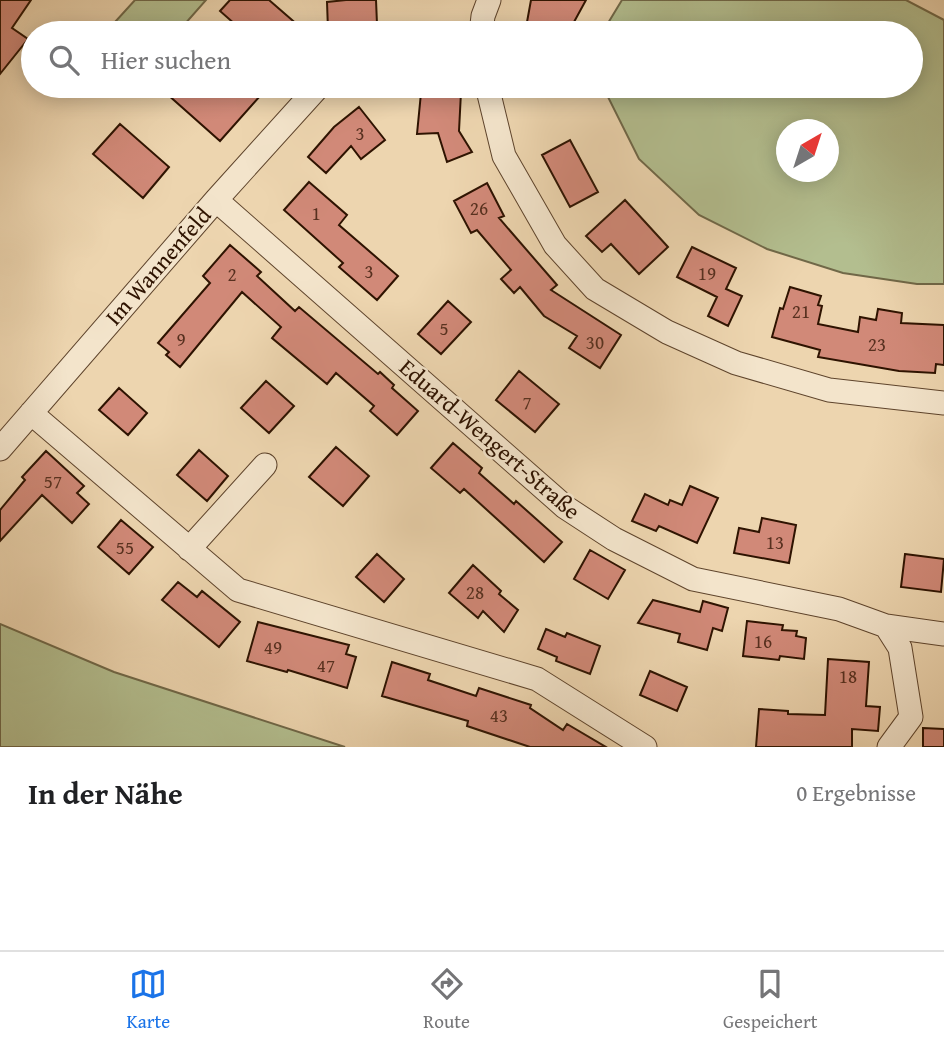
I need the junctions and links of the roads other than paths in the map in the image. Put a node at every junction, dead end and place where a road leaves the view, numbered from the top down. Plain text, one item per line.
1 (489, 0) edge
2 (482, 21) edge
3 (308, 98) edge
4 (490, 98) edge
5 (216, 200) junction
6 (944, 403) edge
7 (31, 413) junction
8 (0, 449) edge
9 (265, 465) dead end
10 (189, 549) junction
11 (886, 626) junction
12 (944, 634) edge
13 (645, 747) edge
14 (889, 747) edge

1 - 2 street
3 - 5 street, Im Wannenfeld
4 - 6 street
5 - 7 street, Im Wannenfeld
5 - 11 street, Eduard-Wengert-Straße
7 - 8 street, Im Wannenfeld
7 - 10 street
9 - 10 street
10 - 13 street
11 - 12 street, Eduard-Wengert-Straße
11 - 14 street

